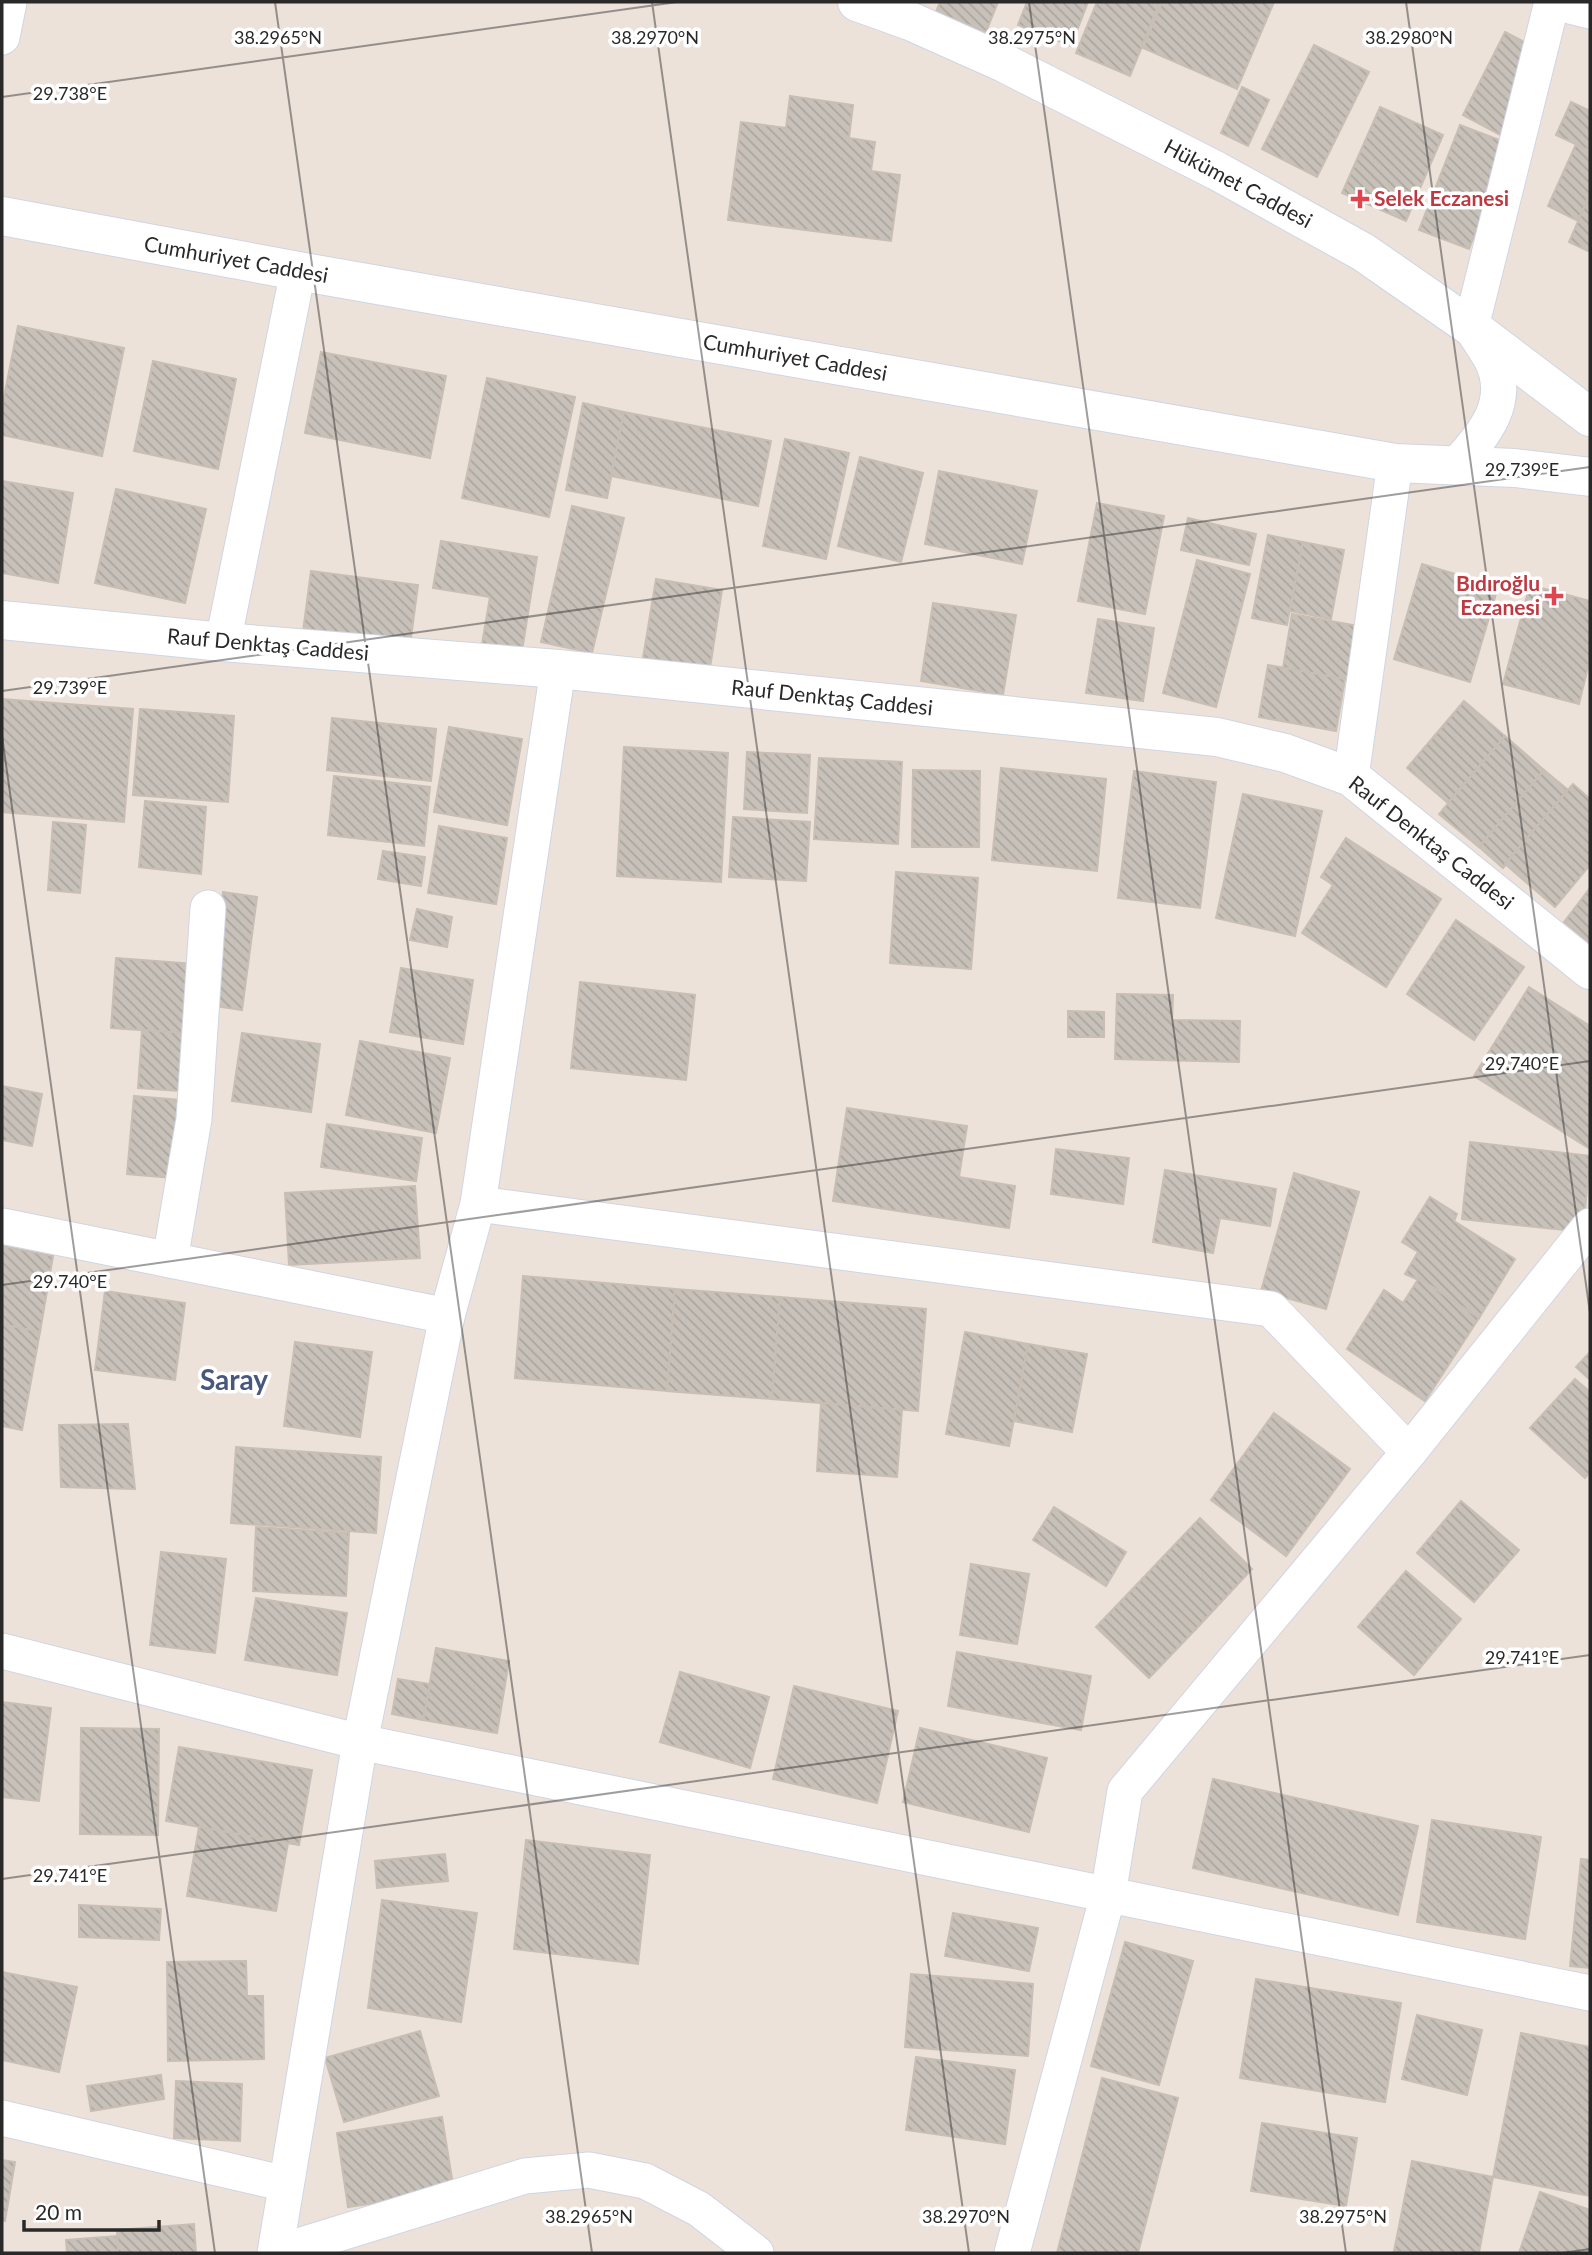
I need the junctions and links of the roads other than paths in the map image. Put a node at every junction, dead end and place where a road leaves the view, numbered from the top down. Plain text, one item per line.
1 (9, 2) edge
2 (857, 2) edge
3 (1553, 2) edge
4 (912, 11) edge
5 (1590, 11) edge
6 (2, 37) edge
7 (2, 216) edge
8 (298, 271) junction
9 (1471, 327) junction
10 (1590, 417) edge
11 (1395, 463) junction
12 (1457, 464) junction
13 (1590, 477) edge
14 (2, 620) edge
15 (223, 642) junction
16 (558, 669) junction
17 (1351, 777) junction
18 (208, 908) dead end
19 (1590, 970) edge
20 (478, 1204) junction
21 (2, 1226) edge
22 (1590, 1226) edge
23 (170, 1260) junction
24 (447, 1316) junction
25 (1409, 1451) junction
26 (2, 1651) edge
27 (359, 1742) junction
28 (1108, 1895) junction
29 (1590, 1993) edge
30 (2, 2118) edge
31 (286, 2184) junction
32 (275, 2253) edge
33 (756, 2253) edge
34 (1012, 2253) edge

1 - 6 street
2 - 4 street, Hükümet Caddesi
3 - 5 street
3 - 9 street
4 - 9 street, Hükümet Caddesi
7 - 8 street, Cumhuriyet Caddesi
8 - 11 street, Cumhuriyet Caddesi
8 - 15 street
9 - 10 street, Hükümet Caddesi
9 - 12 street
11 - 12 street, Cumhuriyet Caddesi
11 - 17 street
12 - 13 street, Cumhuriyet Caddesi
14 - 15 street, Rauf Denktaş Caddesi
15 - 16 street, Rauf Denktaş Caddesi
16 - 17 street, Rauf Denktaş Caddesi
16 - 20 street
17 - 19 street, Rauf Denktaş Caddesi
18 - 23 street
20 - 24 street
20 - 25 street
21 - 23 street
22 - 25 street
23 - 24 street
24 - 27 street
25 - 28 street
26 - 27 street
27 - 28 street
27 - 31 street
28 - 29 street
28 - 34 street
30 - 31 street
31 - 32 street
32 - 33 street

